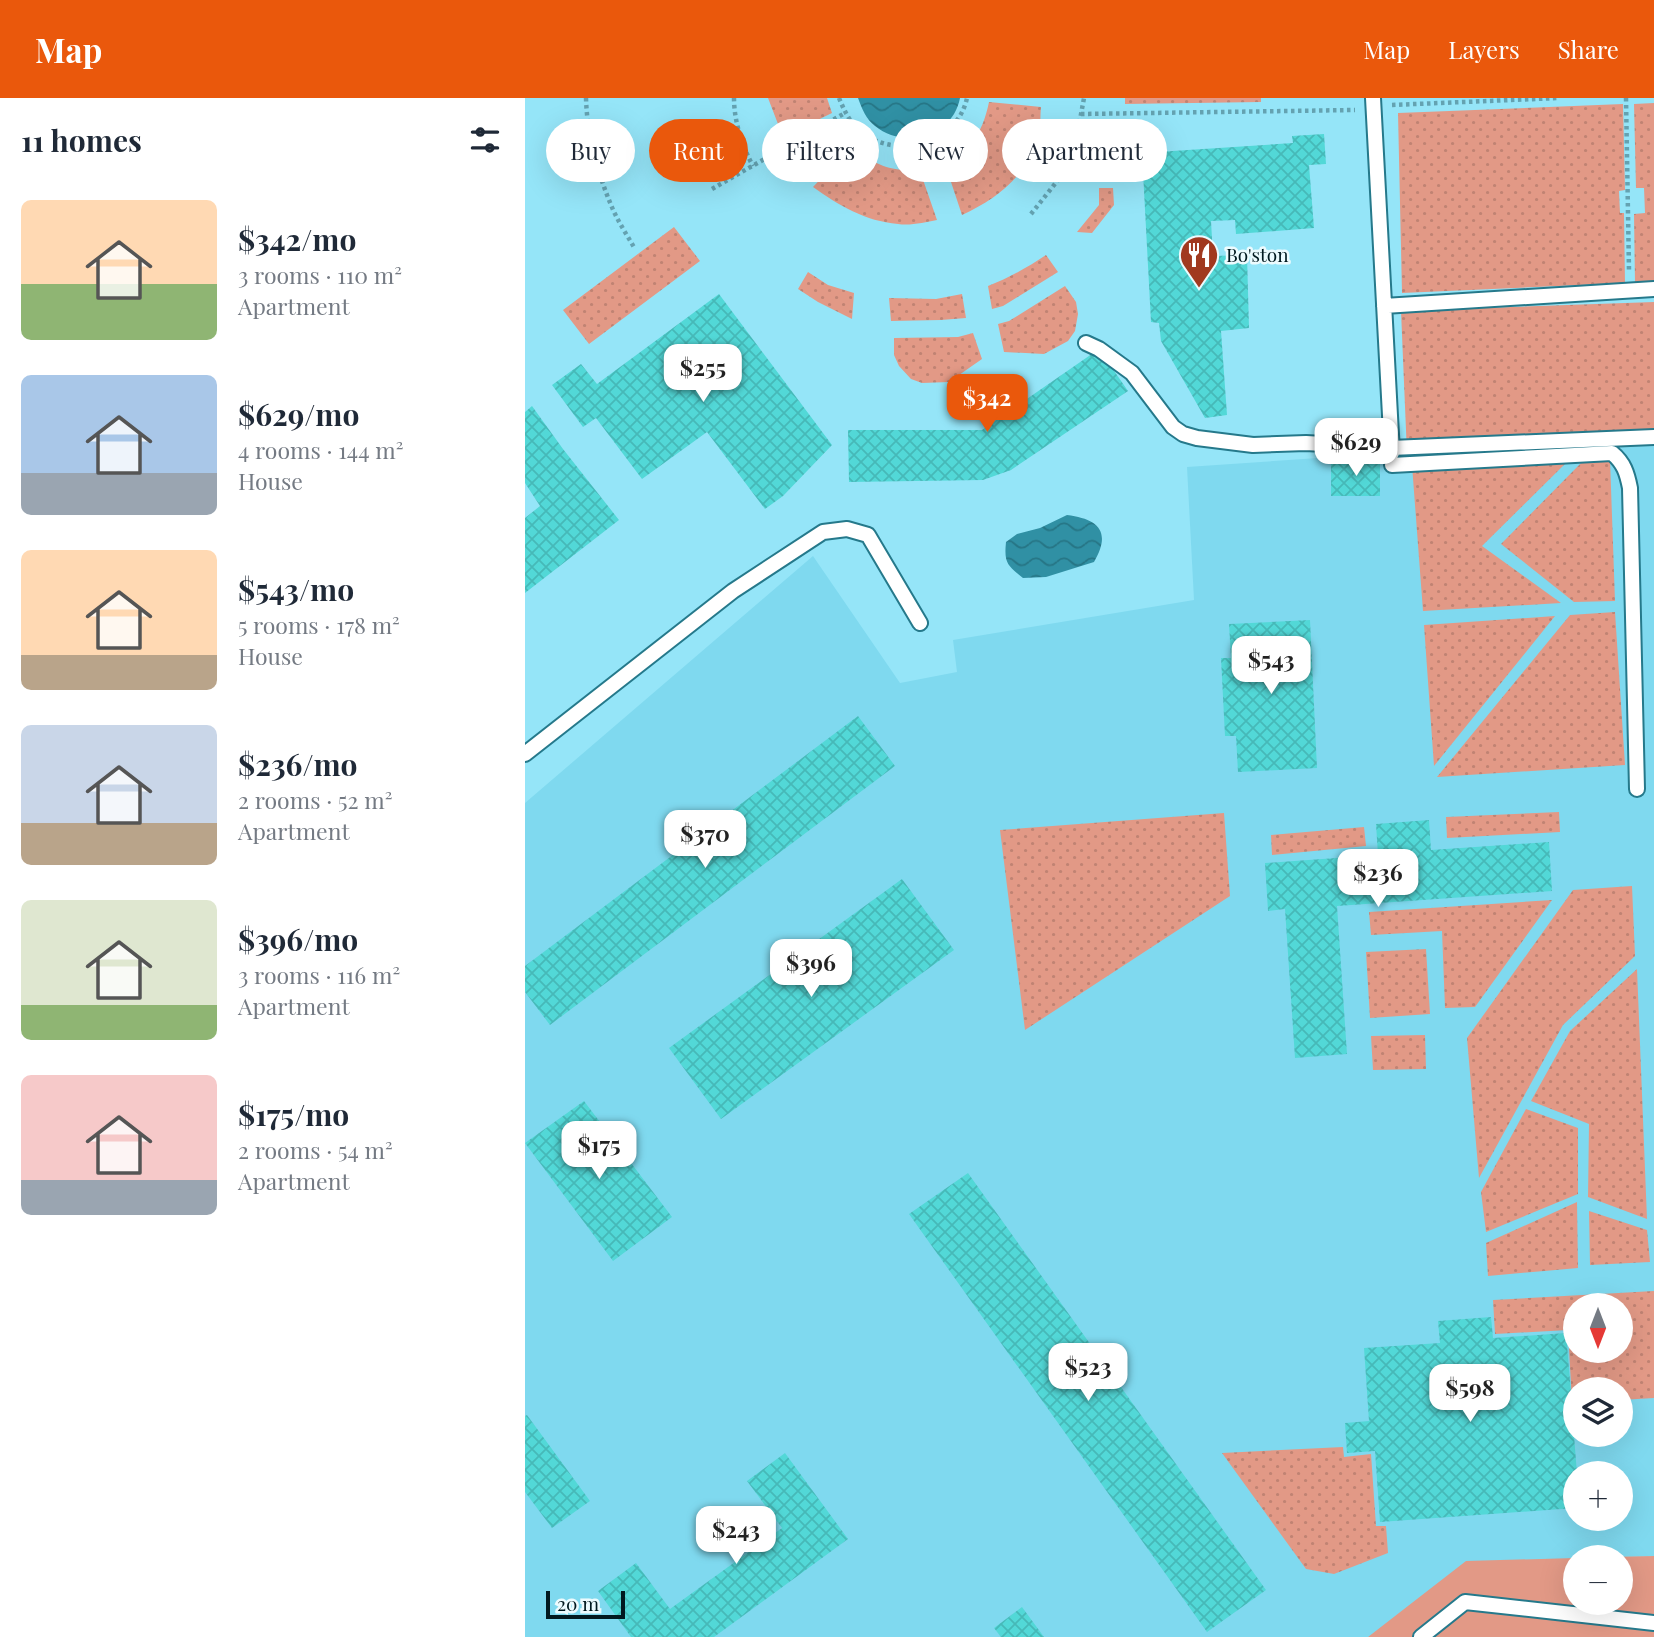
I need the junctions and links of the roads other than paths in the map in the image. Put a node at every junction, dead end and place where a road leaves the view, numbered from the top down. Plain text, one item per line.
1 (1373, 104) edge
2 (1654, 289) edge
3 (1384, 306) junction
4 (1086, 343) dead end
5 (1654, 437) edge
6 (1391, 455) junction
7 (920, 623) dead end
8 (525, 754) edge
9 (1637, 789) dead end
10 (1654, 1623) edge
11 (1420, 1637) edge

1 - 3 lane
2 - 3 lane
3 - 6 lane
4 - 6 lane
5 - 6 lane
6 - 9 lane
7 - 8 lane
10 - 11 lane

